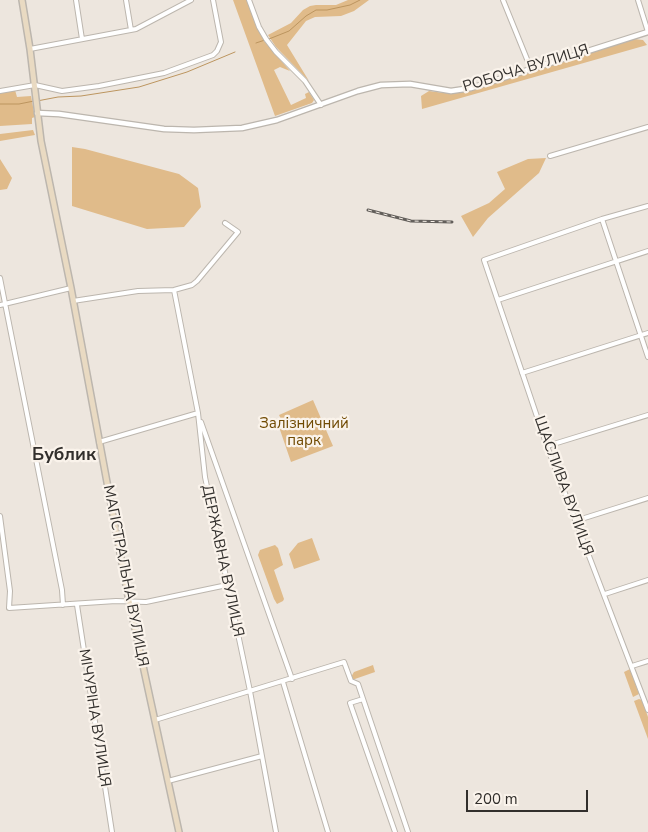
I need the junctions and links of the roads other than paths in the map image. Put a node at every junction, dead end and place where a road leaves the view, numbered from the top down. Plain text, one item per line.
1 (22, 0) edge
2 (76, 0) edge
3 (126, 0) edge
4 (191, 0) edge
5 (213, 0) edge
6 (249, 0) edge
7 (503, 0) edge
8 (638, 0) edge
9 (131, 30) junction
10 (648, 32) edge
11 (82, 39) junction
12 (30, 49) junction
13 (531, 69) junction
14 (35, 85) junction
15 (0, 91) edge
16 (321, 105) junction
17 (37, 113) junction
18 (648, 127) edge
19 (550, 156) dead end
20 (648, 206) edge
21 (602, 220) junction
22 (225, 223) dead end
23 (648, 251) edge
24 (616, 261) junction
25 (0, 278) edge
26 (71, 288) junction
27 (174, 290) junction
28 (73, 300) junction
29 (498, 300) junction
30 (6, 303) junction
31 (0, 304) edge
32 (648, 333) edge
33 (641, 335) junction
34 (648, 358) edge
35 (522, 373) junction
36 (198, 413) junction
37 (648, 415) edge
38 (99, 442) junction
39 (547, 446) junction
40 (648, 498) edge
41 (0, 516) edge
42 (575, 521) junction
43 (648, 580) edge
44 (227, 585) junction
45 (605, 594) junction
46 (129, 601) junction
47 (63, 605) junction
48 (77, 605) junction
49 (648, 661) edge
50 (632, 666) junction
51 (292, 679) junction
52 (283, 682) junction
53 (250, 691) junction
54 (363, 699) junction
55 (648, 710) edge
56 (155, 720) junction
57 (262, 756) junction
58 (168, 780) junction
59 (112, 832) edge
60 (179, 832) edge
61 (276, 832) edge
62 (328, 832) edge
63 (395, 832) edge
64 (408, 832) edge

1 - 12 main road, МАГІСТРАЛЬНА ВУЛИЦЯ
2 - 11 street
3 - 9 street
4 - 9 street
5 - 14 street
6 - 16 street
7 - 13 street
8 - 10 street
9 - 11 street
10 - 13 street, РОБОЧА ВУЛИЦЯ
11 - 12 street
12 - 14 main road, МАГІСТРАЛЬНА ВУЛИЦЯ
13 - 16 street, РОБОЧА ВУЛИЦЯ
14 - 15 street
14 - 17 main road, МАГІСТРАЛЬНА ВУЛИЦЯ
16 - 17 street, РОБОЧА ВУЛИЦЯ
17 - 26 main road, МАГІСТРАЛЬНА ВУЛИЦЯ
18 - 19 street
20 - 21 street
21 - 24 street
21 - 29 street, ЩАСЛИВА ВУЛИЦЯ
22 - 27 street
23 - 24 street
24 - 29 street
24 - 33 street
25 - 30 street
26 - 28 main road, МАГІСТРАЛЬНА ВУЛИЦЯ
26 - 30 street
27 - 28 street
27 - 36 street, ДЕРЖАВНА ВУЛИЦЯ
28 - 38 main road, МАГІСТРАЛЬНА ВУЛИЦЯ
29 - 35 street, ЩАСЛИВА ВУЛИЦЯ
30 - 31 street
30 - 47 street
32 - 33 street
33 - 34 street
33 - 35 street
35 - 39 street, ЩАСЛИВА ВУЛИЦЯ
36 - 38 street
36 - 44 street, ДЕРЖАВНА ВУЛИЦЯ
36 - 51 street
37 - 39 street
38 - 46 main road, МАГІСТРАЛЬНА ВУЛИЦЯ
39 - 42 street, ЩАСЛИВА ВУЛИЦЯ
40 - 42 street
41 - 47 street
42 - 45 street, ЩАСЛИВА ВУЛИЦЯ
43 - 45 street
44 - 46 street
44 - 53 street, ДЕРЖАВНА ВУЛИЦЯ
45 - 50 street, ЩАСЛИВА ВУЛИЦЯ
46 - 48 street
46 - 56 main road, МАГІСТРАЛЬНА ВУЛИЦЯ
47 - 48 street
48 - 59 street, МІЧУРІНА ВУЛИЦЯ
49 - 50 street
50 - 55 street, ЩАСЛИВА ВУЛИЦЯ
51 - 52 street
51 - 54 street
52 - 53 street
52 - 62 street
53 - 56 street
53 - 57 street, ДЕРЖАВНА ВУЛИЦЯ
54 - 63 street
54 - 64 street
56 - 58 main road, МАГІСТРАЛЬНА ВУЛИЦЯ
57 - 58 street
57 - 61 street, ДЕРЖАВНА ВУЛИЦЯ
58 - 60 main road, МАГІСТРАЛЬНА ВУЛИЦЯ

